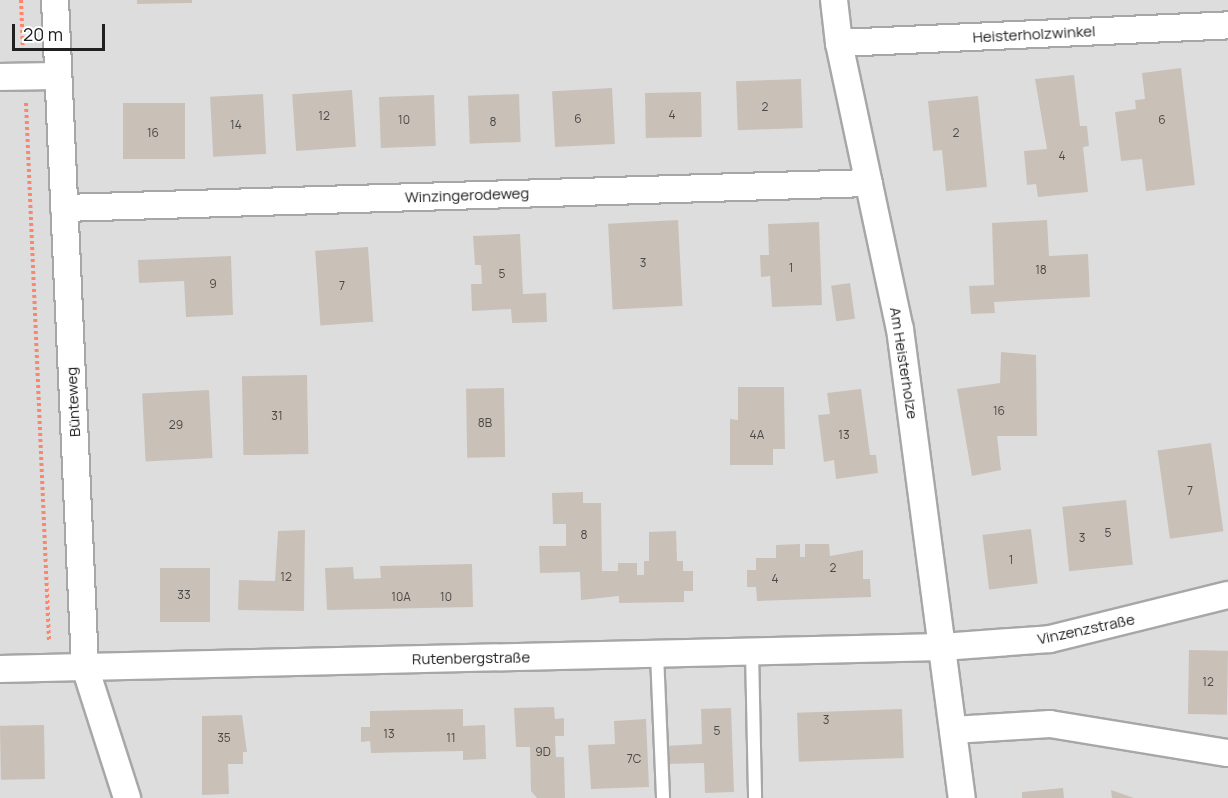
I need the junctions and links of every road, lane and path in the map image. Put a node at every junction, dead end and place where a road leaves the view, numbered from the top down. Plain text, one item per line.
1 (21, 0) edge
2 (55, 0) edge
3 (834, 0) edge
4 (1228, 25) edge
5 (839, 43) junction
6 (58, 76) junction
7 (12, 77) edge
8 (869, 183) junction
9 (64, 208) junction
10 (1228, 595) edge
11 (942, 647) junction
12 (753, 651) junction
13 (657, 654) junction
14 (85, 667) junction
15 (53, 668) junction
16 (0, 669) edge
17 (953, 730) junction
18 (1228, 753) edge
19 (127, 798) edge
20 (663, 798) edge
21 (755, 798) edge
22 (962, 798) edge

1 - 7 path
2 - 6 street, Bünteweg
3 - 5 street, Am Heisterholze
4 - 5 street, Heisterholzwinkel
5 - 8 street, Am Heisterholze
6 - 7 street
6 - 9 street, Bünteweg
7 - 15 path
8 - 9 street, Winzingerodeweg
8 - 11 street, Am Heisterholze
9 - 14 street, Bünteweg
10 - 11 street, Vinzenzstraße
11 - 12 street, Rutenbergstraße
11 - 17 street, Am Heisterholze
12 - 13 street, Rutenbergstraße
12 - 21 lane
13 - 14 street, Rutenbergstraße
13 - 20 lane
14 - 15 street, Rutenbergstraße
14 - 19 street, Bünteweg
15 - 16 street, Rutenbergstraße
17 - 18 street
17 - 22 street, Am Heisterholze

